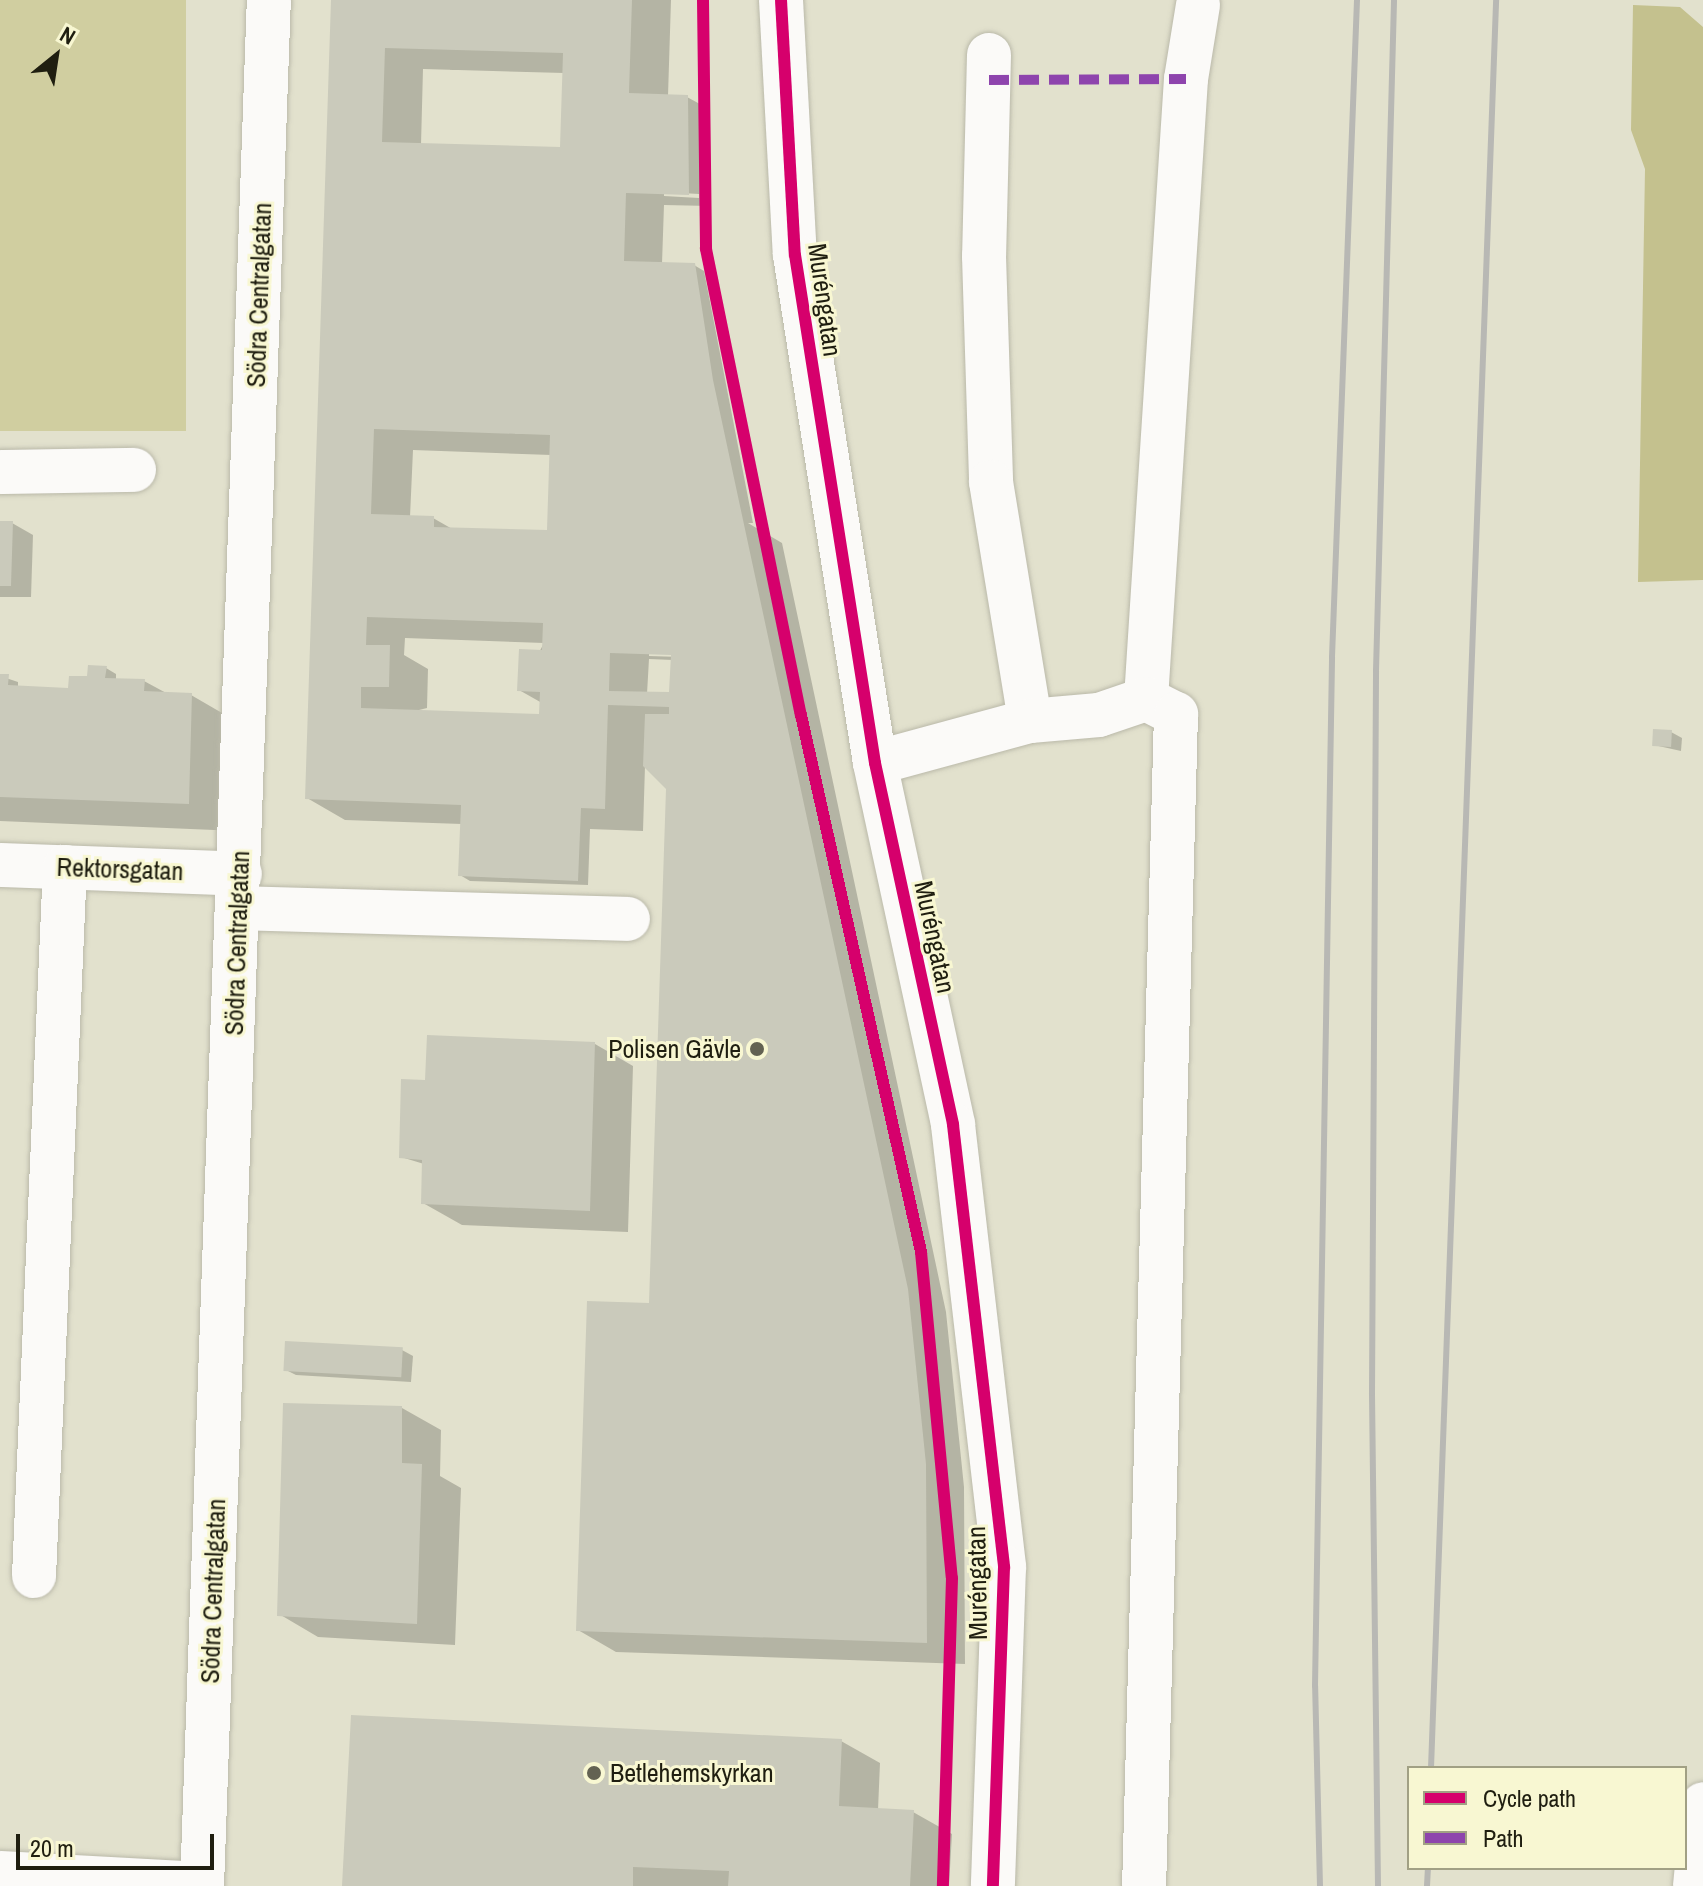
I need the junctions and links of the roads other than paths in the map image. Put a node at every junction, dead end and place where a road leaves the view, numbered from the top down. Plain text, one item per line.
1 (269, 0) edge
2 (781, 0) edge
3 (1198, 5) dead end
4 (989, 55) dead end
5 (134, 470) dead end
6 (0, 472) edge
7 (1146, 699) junction
8 (1030, 721) junction
9 (875, 763) junction
10 (0, 865) edge
11 (65, 867) junction
12 (240, 891) junction
13 (628, 919) dead end
14 (34, 1576) dead end
15 (1703, 1804) edge
16 (0, 1873) edge
17 (202, 1885) edge
18 (993, 1886) edge
19 (1144, 1886) edge
20 (1695, 1886) edge

1 - 12 street, Södra Centralgatan
2 - 9 street, Muréngatan
3 - 7 street
4 - 8 street
5 - 6 street
7 - 8 street
7 - 19 street
8 - 9 street
9 - 18 street, Muréngatan
10 - 11 street, Rektorsgatan
11 - 12 street, Rektorsgatan
11 - 14 street
12 - 13 street, Rektorsgatan
12 - 17 street, Södra Centralgatan
15 - 20 street
16 - 17 street

